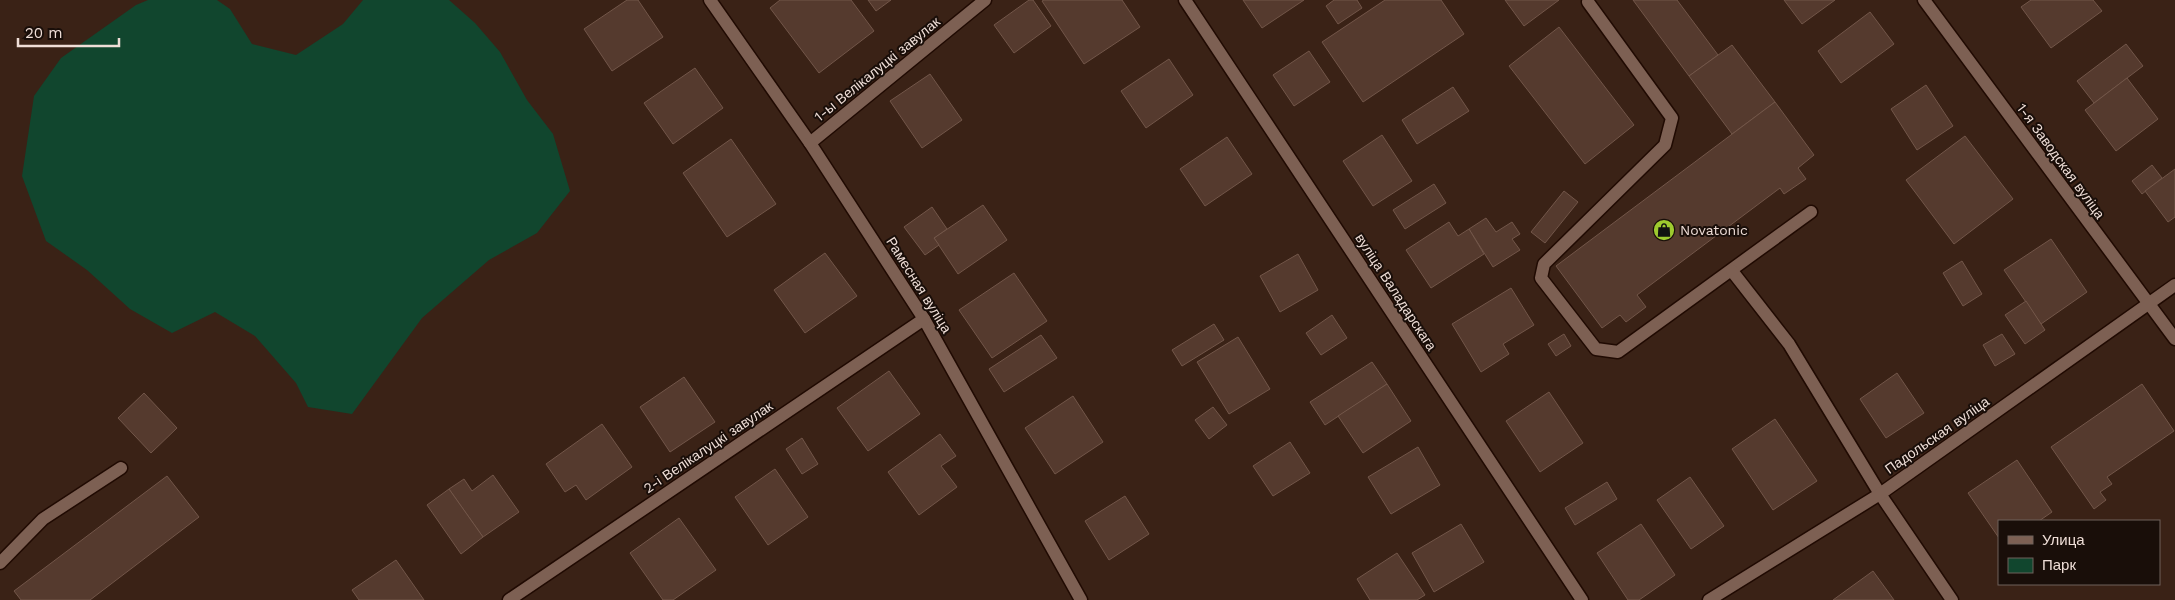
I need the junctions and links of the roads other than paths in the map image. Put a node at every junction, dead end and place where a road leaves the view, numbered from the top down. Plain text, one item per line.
1 (710, 0) edge
2 (986, 0) edge
3 (1186, 0) edge
4 (1924, 0) edge
5 (1588, 2) dead end
6 (810, 143) junction
7 (1811, 212) dead end
8 (1732, 270) junction
9 (2175, 285) edge
10 (2147, 303) junction
11 (924, 319) junction
12 (2175, 339) edge
13 (121, 468) dead end
14 (1880, 494) junction
15 (0, 563) edge
16 (509, 600) edge
17 (1082, 600) edge
18 (1582, 600) edge
19 (1709, 600) edge
20 (1952, 600) edge

1 - 6 street, Рамесная вуліца
2 - 6 street, 1-ы Велікалуцкі завулак
3 - 18 street, вуліца Валадарскага
4 - 10 street, 1-я Заводская вуліца
5 - 8 street
6 - 11 street, Рамесная вуліца
7 - 8 street
8 - 14 street
9 - 10 street, Падольская вуліца
10 - 12 street, 1-я Заводская вуліца
10 - 14 street, Падольская вуліца
11 - 16 street, 2-і Велікалуцкі завулак
11 - 17 street, Рамесная вуліца
13 - 15 street
14 - 19 street, Падольская вуліца
14 - 20 street

